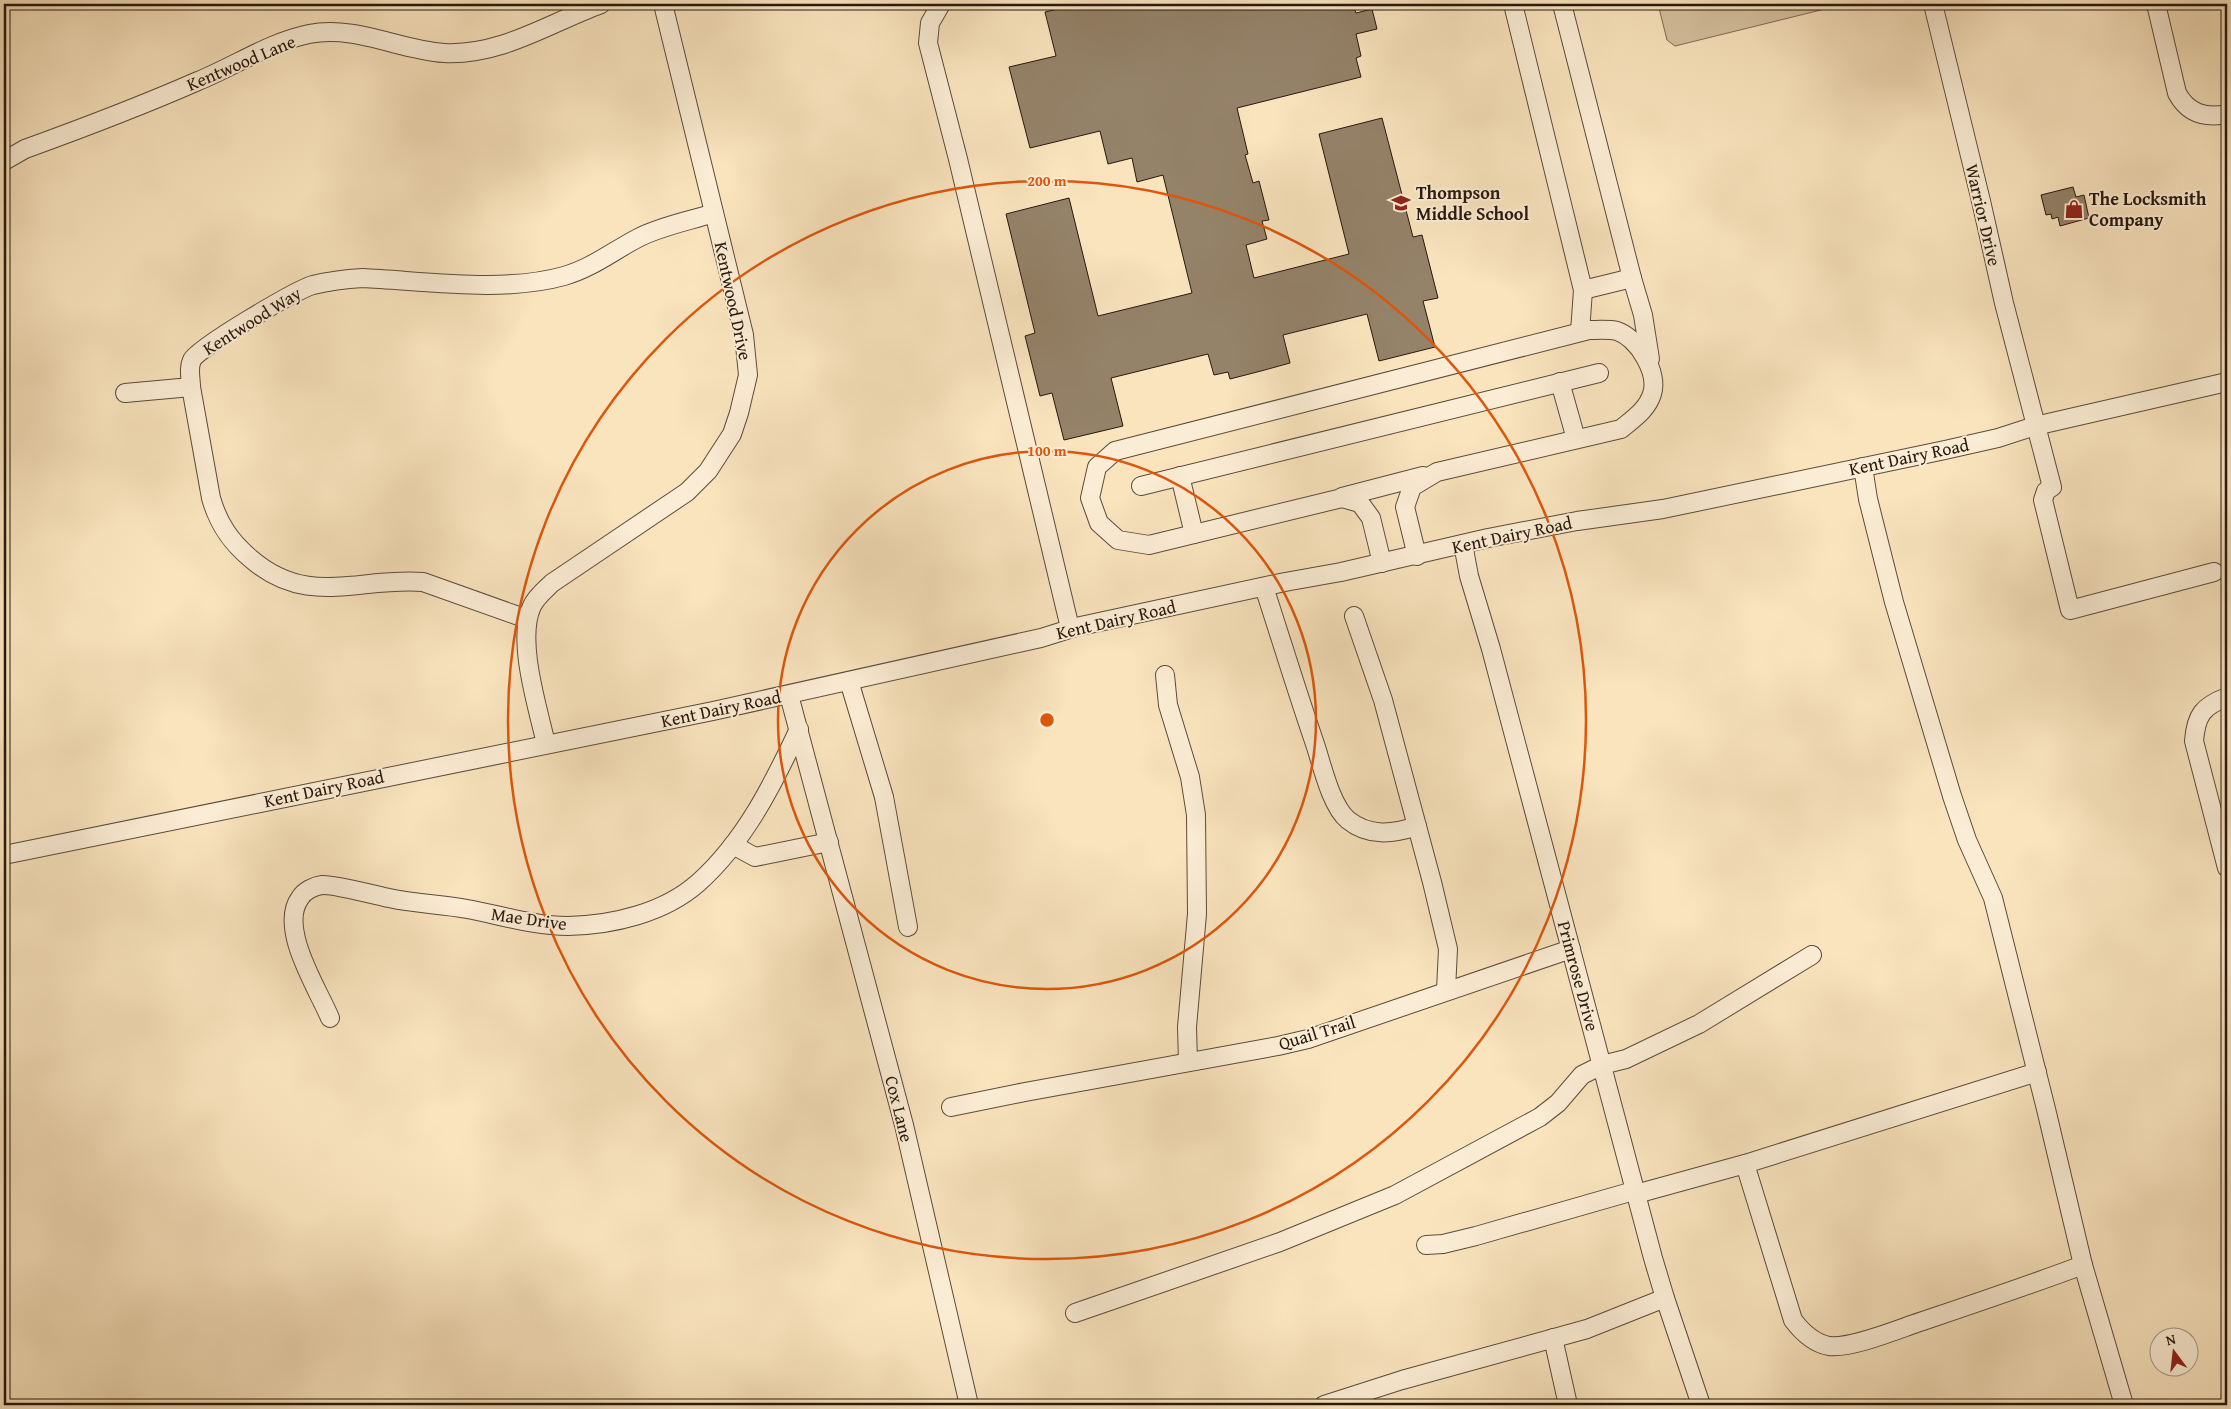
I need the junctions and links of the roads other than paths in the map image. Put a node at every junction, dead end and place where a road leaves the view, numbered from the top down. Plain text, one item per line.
1 (601, 4) edge
2 (662, 4) edge
3 (941, 4) edge
4 (1513, 4) edge
5 (1562, 4) edge
6 (1933, 4) edge
7 (2156, 4) edge
8 (2227, 114) edge
9 (4, 161) edge
10 (714, 213) junction
11 (1632, 278) junction
12 (1583, 290) junction
13 (1580, 332) junction
14 (1651, 367) junction
15 (1599, 373) dead end
16 (1560, 382) junction
17 (2227, 382) edge
18 (191, 387) junction
19 (125, 393) dead end
20 (2035, 426) junction
21 (1576, 439) junction
22 (1863, 467) junction
23 (1438, 472) junction
24 (1180, 476) junction
25 (1141, 486) dead end
26 (1342, 498) junction
27 (1194, 534) junction
28 (1463, 544) junction
29 (1417, 556) junction
30 (1382, 564) junction
31 (2214, 572) dead end
32 (1264, 587) junction
33 (1354, 616) dead end
34 (527, 619) junction
35 (1070, 628) junction
36 (1165, 675) dead end
37 (849, 682) junction
38 (789, 695) junction
39 (2227, 697) edge
40 (799, 729) junction
41 (546, 744) junction
42 (1417, 826) junction
43 (829, 842) junction
44 (733, 845) junction
45 (4, 856) edge
46 (2227, 868) edge
47 (908, 927) dead end
48 (1570, 949) junction
49 (1812, 955) dead end
50 (1446, 990) junction
51 (330, 1018) dead end
52 (1188, 1062) junction
53 (1602, 1065) junction
54 (2037, 1072) junction
55 (951, 1108) dead end
56 (1745, 1164) junction
57 (1636, 1194) junction
58 (1426, 1246) dead end
59 (2083, 1265) junction
60 (1665, 1298) junction
61 (1075, 1313) dead end
62 (1553, 1338) junction
63 (1346, 1402) edge
64 (968, 1405) edge
65 (1324, 1405) edge
66 (1568, 1405) edge
67 (1701, 1405) edge
68 (2124, 1405) edge

1 - 9 street, Kentwood Lane
2 - 10 street, Kentwood Drive
3 - 35 street
4 - 12 street
5 - 11 street
6 - 20 street, Warrior Drive
7 - 8 street
10 - 18 street, Kentwood Way
10 - 34 street, Kentwood Drive
11 - 12 street
11 - 14 street
12 - 13 street
13 - 14 street
13 - 27 street
14 - 21 street
15 - 16 street
16 - 21 street
16 - 24 street
17 - 20 street, Kent Dairy Road
18 - 19 street
18 - 34 street, Kentwood Way
20 - 22 street, Kent Dairy Road
20 - 31 street, Warrior Drive
21 - 23 street
22 - 28 street, Kent Dairy Road
22 - 54 street
23 - 26 street
23 - 29 street
24 - 25 street
24 - 27 street
26 - 27 street
26 - 30 street
28 - 29 street, Kent Dairy Road
28 - 48 street, Primrose Drive
29 - 30 street, Kent Dairy Road
30 - 32 street, Kent Dairy Road
32 - 35 street, Kent Dairy Road
32 - 42 street
33 - 42 street
34 - 41 street, Kentwood Drive
35 - 37 street, Kent Dairy Road
36 - 52 street
37 - 38 street, Kent Dairy Road
37 - 47 street
38 - 40 street, Cox Lane
38 - 41 street, Kent Dairy Road
39 - 46 street
40 - 43 street, Cox Lane
40 - 44 street, Mae Drive
41 - 45 street, Kent Dairy Road
42 - 50 street
43 - 44 street
43 - 64 street, Cox Lane
44 - 51 street, Mae Drive
48 - 50 street, Quail Trail
48 - 53 street, Primrose Drive
49 - 53 street
50 - 52 street, Quail Trail
52 - 55 street, Quail Trail
53 - 57 street, Primrose Drive
53 - 61 street
54 - 56 street
54 - 59 street
56 - 57 street
56 - 59 street
57 - 58 street
57 - 60 street, Primrose Drive
59 - 68 street
60 - 62 street
60 - 67 street, Primrose Drive
62 - 63 street
62 - 66 street
63 - 65 street

